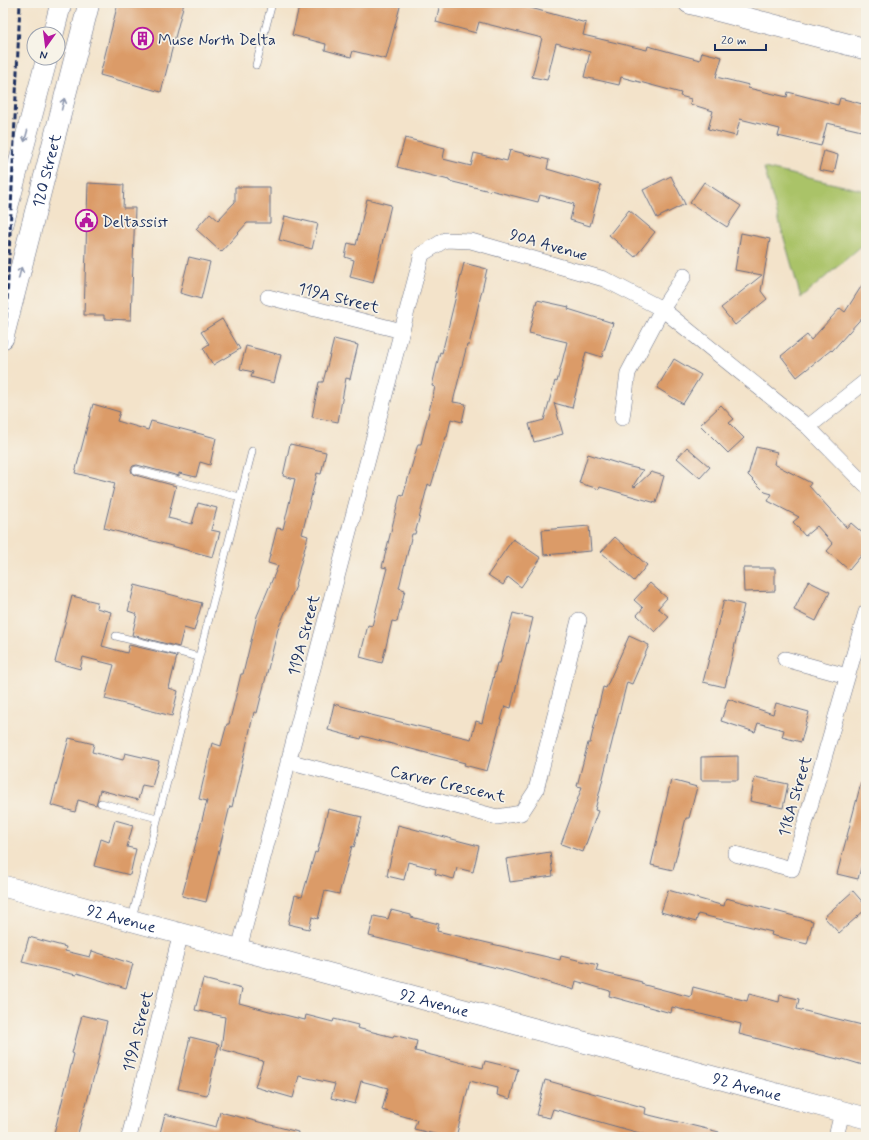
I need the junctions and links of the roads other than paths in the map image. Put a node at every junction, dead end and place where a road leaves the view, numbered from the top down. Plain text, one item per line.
1 (61, 3) edge
2 (88, 3) edge
3 (272, 3) edge
4 (689, 3) edge
5 (55, 26) edge
6 (866, 49) edge
7 (256, 65) dead end
8 (45, 66) edge
9 (39, 89) junction
10 (53, 142) junction
11 (3, 224) edge
12 (422, 254) joint
13 (684, 276) dead end
14 (268, 297) dead end
15 (662, 310) junction
16 (402, 331) junction
17 (3, 338) edge
18 (866, 381) edge
19 (622, 418) dead end
20 (808, 427) junction
21 (252, 451) dead end
22 (136, 470) dead end
23 (866, 486) edge
24 (240, 497) junction
25 (866, 612) edge
26 (579, 620) dead end
27 (116, 636) dead end
28 (199, 657) junction
29 (785, 659) dead end
30 (847, 676) junction
31 (288, 761) junction
32 (102, 803) dead end
33 (158, 818) junction
34 (735, 854) dead end
35 (3, 886) edge
36 (131, 920) junction
37 (181, 933) junction
38 (239, 949) junction
39 (842, 1112) junction
40 (866, 1118) edge
41 (129, 1137) edge
42 (836, 1137) edge

1 - 5 street
10 -> 2 street, 120 Street
3 - 7 lane
4 - 6 street
8 - 9 street, 120 Street
9 - 10 street
9 -> 11 street, 120 Street
17 -> 10 street, 120 Street
12 - 15 street, 90A Avenue
12 - 16 street, 119A Street
13 - 15 street
14 - 16 street, 119A Street
15 - 19 street
15 - 20 street, 90A Avenue
16 - 31 street, 119A Street
18 - 20 street
20 - 23 street, 90A Avenue
21 - 24 lane
22 - 24 lane
24 - 28 lane
25 - 30 street, 118A Street
26 - 31 street, Carver Crescent
27 - 28 lane
28 - 33 lane
29 - 30 street
30 - 34 street, 118A Street
31 - 38 street, 119A Street
32 - 33 lane
33 - 36 lane
35 - 36 street, 92 Avenue
36 - 37 street, 92 Avenue
37 - 38 street, 92 Avenue
37 - 41 street, 119A Street
38 - 39 street, 92 Avenue
39 - 40 street, 92 Avenue
39 - 42 street

